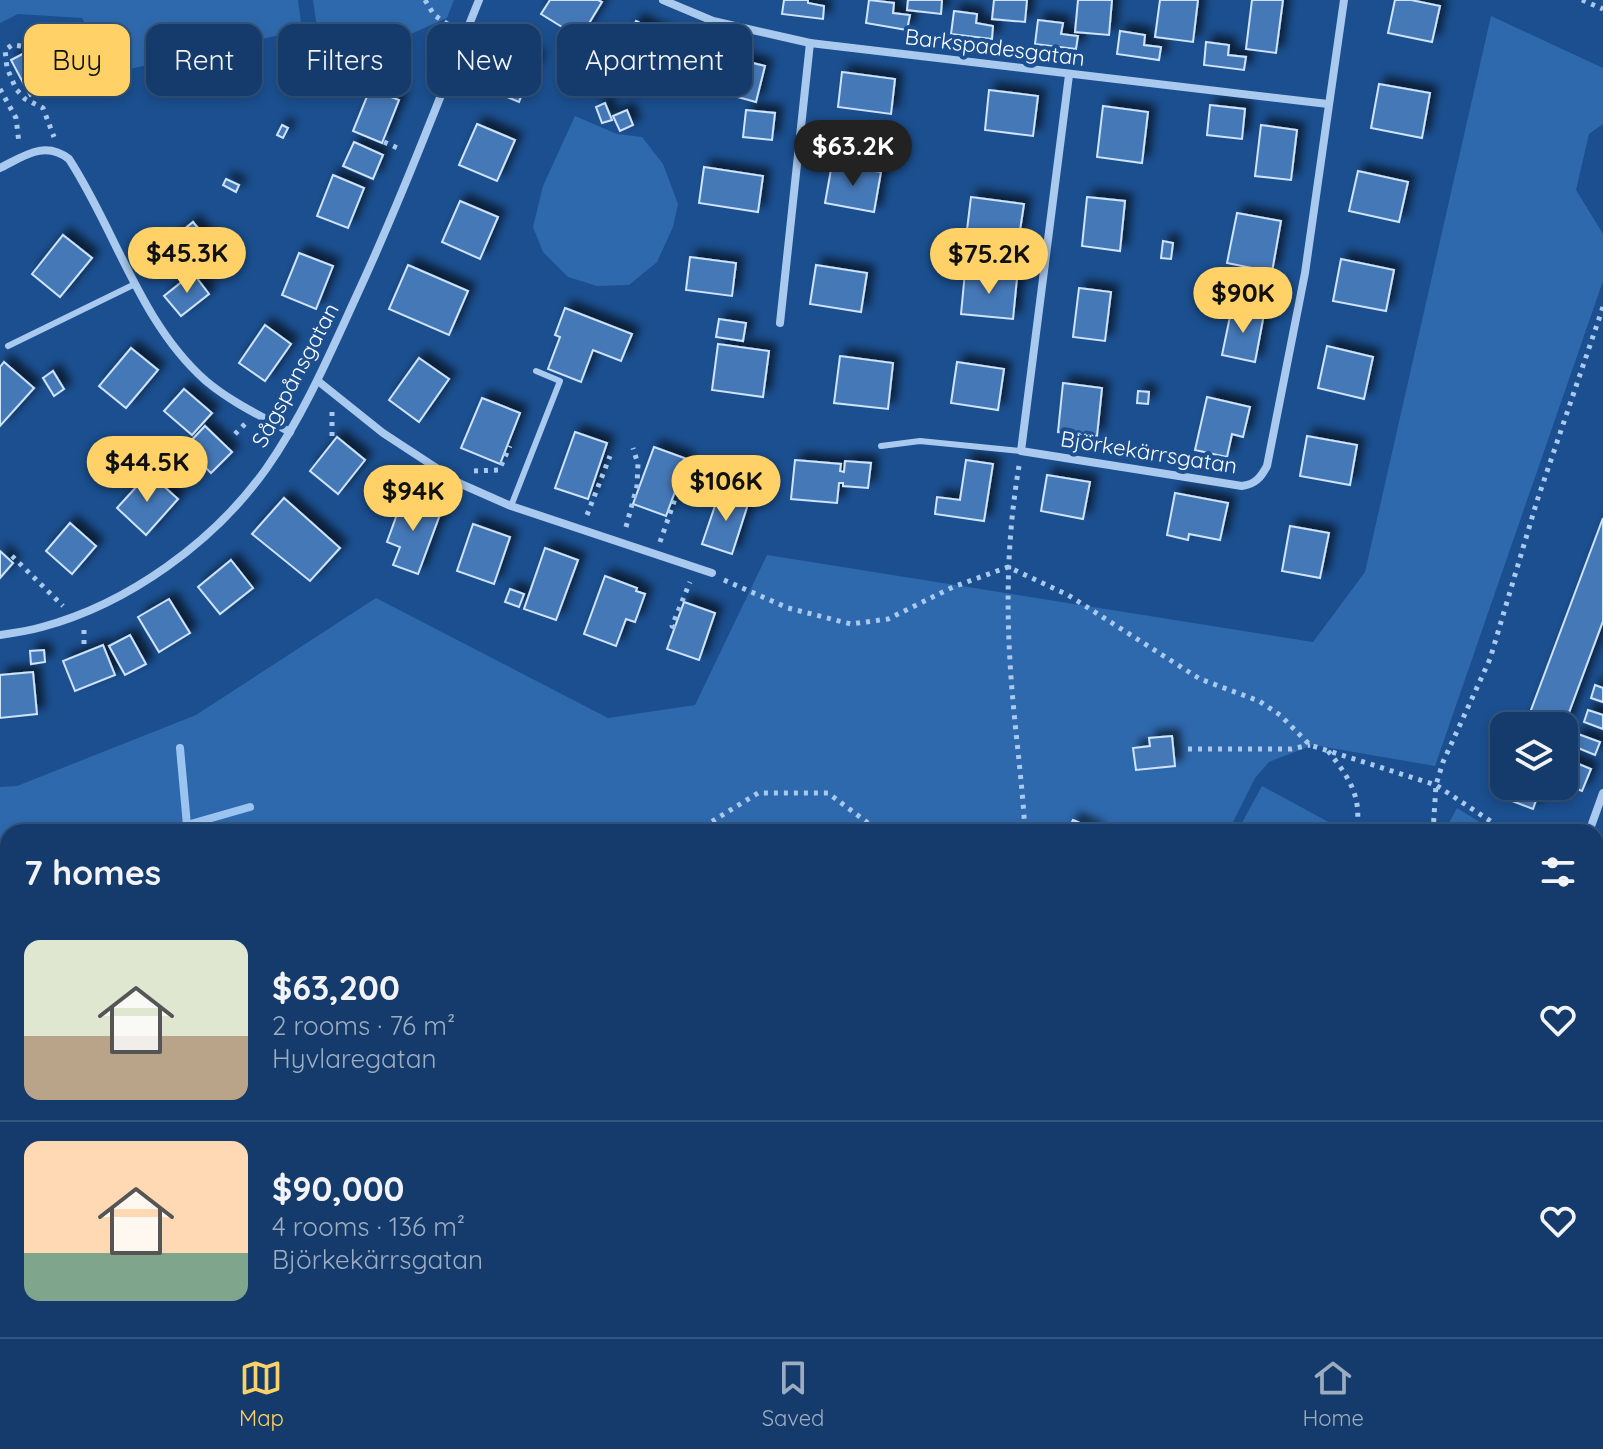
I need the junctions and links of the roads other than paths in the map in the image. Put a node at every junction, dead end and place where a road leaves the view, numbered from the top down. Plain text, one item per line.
1 (479, 0) edge
2 (663, 0) edge
3 (1344, 0) edge
4 (810, 43) junction
5 (1069, 75) junction
6 (1328, 104) junction
7 (0, 168) edge
8 (135, 284) junction
9 (780, 323) dead end
10 (8, 346) dead end
11 (536, 371) dead end
12 (318, 381) junction
13 (290, 432) junction
14 (881, 446) dead end
15 (1021, 451) junction
16 (511, 506) junction
17 (712, 573) road end
18 (0, 635) edge
19 (1603, 793) edge
20 (1592, 824) edge

1 - 12 street, Sågspånsgatan
2 - 4 street, Barkspadesgatan
3 - 6 street, Björkekärrsgatan
4 - 5 street, Barkspadesgatan
4 - 9 street
5 - 6 street, Barkspadesgatan
5 - 15 street
6 - 15 street, Björkekärrsgatan
7 - 8 street
8 - 10 lane
8 - 13 street
11 - 16 lane
12 - 13 street, Sågspånsgatan
12 - 16 street
13 - 18 street, Sågspånsgatan
14 - 15 lane, Björkekärrsgatan
16 - 17 street
19 - 20 street

